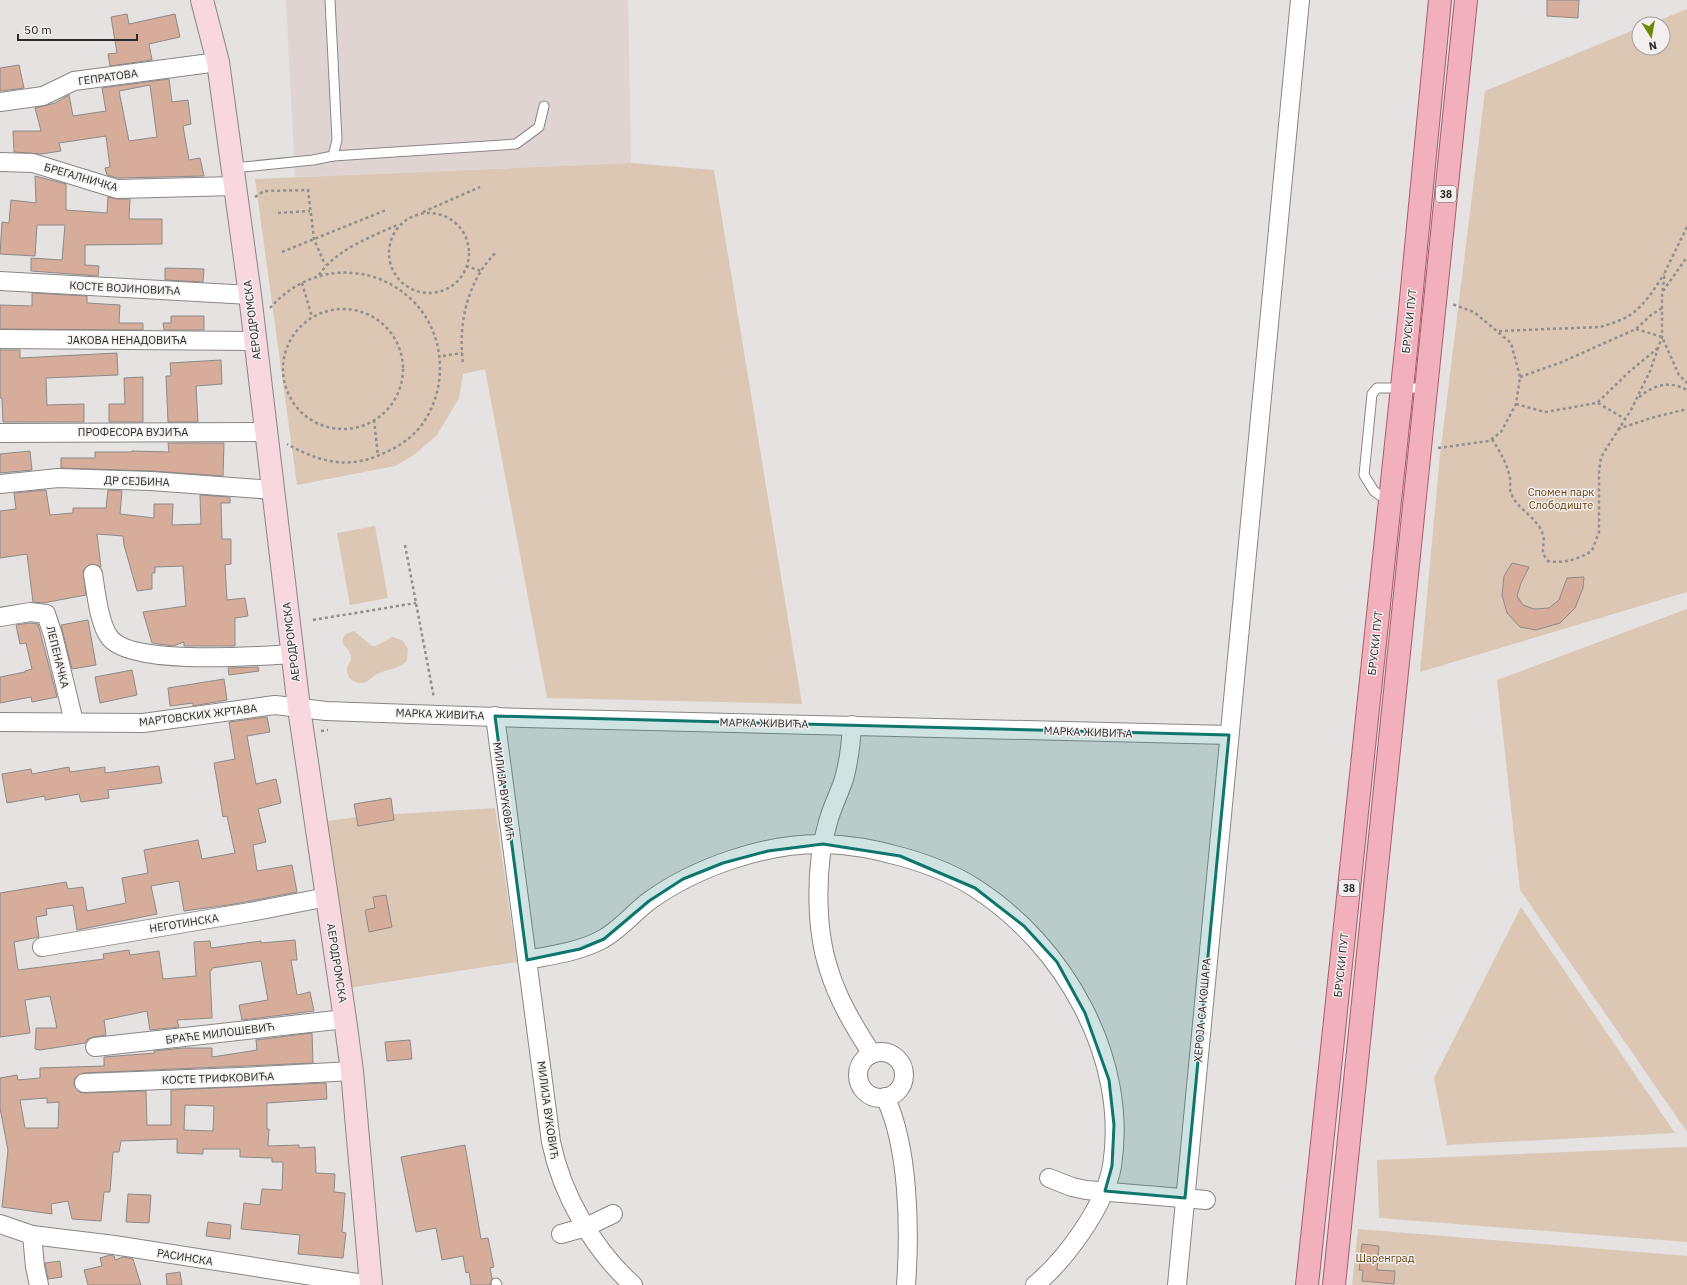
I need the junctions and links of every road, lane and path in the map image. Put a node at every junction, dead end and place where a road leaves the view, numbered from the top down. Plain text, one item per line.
1 (202, 0) edge
2 (330, 0) edge
3 (1300, 0) edge
4 (1440, 0) edge
5 (1466, 0) edge
6 (218, 62) junction
7 (0, 102) edge
8 (544, 106) dead end
9 (333, 156) junction
10 (0, 162) edge
11 (239, 185) junction
12 (480, 187) dead end
13 (386, 210) dead end
14 (310, 211) junction
15 (278, 213) dead end
16 (420, 214) junction
17 (400, 224) junction
18 (1687, 227) edge
19 (314, 239) junction
20 (282, 252) dead end
21 (496, 252) dead end
22 (1687, 257) edge
23 (325, 265) junction
24 (466, 266) junction
25 (481, 271) junction
26 (1665, 272) junction
27 (319, 275) junction
28 (0, 281) edge
29 (302, 283) junction
30 (1663, 291) junction
31 (250, 295) junction
32 (1436, 302) junction
33 (1662, 308) junction
34 (267, 312) dead end
35 (312, 317) junction
36 (1636, 329) junction
37 (1499, 331) junction
38 (1662, 337) junction
39 (0, 339) edge
40 (255, 341) junction
41 (1658, 348) junction
42 (462, 353) junction
43 (443, 356) dead end
44 (463, 362) dead end
45 (1520, 377) junction
46 (1687, 383) edge
47 (1402, 387) junction
48 (1428, 388) junction
49 (1687, 390) edge
50 (1637, 399) junction
51 (1597, 403) junction
52 (1516, 404) junction
53 (1687, 409) edge
54 (1625, 419) junction
55 (374, 420) junction
56 (1617, 430) junction
57 (266, 432) junction
58 (0, 433) edge
59 (1492, 439) junction
60 (286, 443) dead end
61 (1438, 448) dead end
62 (378, 456) junction
63 (0, 484) edge
64 (273, 490) junction
65 (1390, 498) junction
66 (405, 545) dead end
67 (93, 574) dead end
68 (416, 603) junction
69 (0, 617) edge
70 (313, 620) dead end
71 (293, 654) junction
72 (299, 708) junction
73 (437, 714) junction
74 (494, 716) junction
75 (0, 722) edge
76 (74, 722) junction
77 (852, 725) junction
78 (1229, 735) junction
79 (823, 844) junction
80 (327, 897) junction
81 (42, 947) dead end
82 (527, 960) junction
83 (345, 1019) junction
84 (95, 1047) dead end
85 (872, 1054) junction
86 (352, 1071) junction
87 (84, 1083) dead end
88 (885, 1097) junction
89 (1049, 1178) dead end
90 (1104, 1191) junction
91 (1185, 1198) junction
92 (1206, 1200) dead end
93 (613, 1214) dead end
94 (0, 1224) edge
95 (586, 1227) junction
96 (561, 1234) dead end
97 (32, 1236) junction
98 (39, 1285) edge
99 (370, 1285) edge
100 (633, 1285) edge
101 (906, 1285) edge
102 (1035, 1285) edge
103 (1176, 1285) edge
104 (1307, 1285) edge
105 (1334, 1285) edge

1 - 6 street, АЕРОДРОМСКА
2 - 9 lane
3 - 78 street, ХЕРОЈА СА КОШАРА
4 - 47 main road, БРУСКИ ПУТ / 38
5 - 32 main road, 38
6 - 7 street, ГЕПРАТОВА
6 - 11 street, АЕРОДРОМСКА
8 - 9 lane
9 - 11 lane
10 - 11 street, БРЕГАЛНИЧКА
11 - 14 path
11 - 31 street, АЕРОДРОМСКА
12 - 16 path
13 - 19 path
14 - 15 path
14 - 19 path
16 - 17 path
16 - 24 path
17 - 23 path
17 - 24 path
18 - 26 path
19 - 20 path
19 - 23 path
21 - 25 path
22 - 30 path
23 - 27 path
24 - 25 path
25 - 42 path
26 - 30 path
26 - 37 path
27 - 29 path
27 - 62 path
28 - 31 street, КОСТЕ ВОЈИНОВИЋА
29 - 34 path
29 - 35 path
30 - 33 path
31 - 40 street, АЕРОДРОМСКА
32 - 37 path
32 - 48 main road, 38
33 - 36 path
33 - 38 path
35 - 55 path
35 - 55 path
36 - 38 path
36 - 45 path
37 - 45 path
38 - 41 path
38 - 46 path
39 - 40 street, ЈАКОВА НЕНАДОВИЋА
40 - 57 street, АЕРОДРОМСКА
41 - 50 path
41 - 51 path
42 - 43 path
42 - 44 path
45 - 52 path
47 - 48 lane
47 - 65 main road, БРУСКИ ПУТ / 38
47 - 65 lane
48 - 105 main road, 38
49 - 50 path
50 - 54 path
51 - 52 path
51 - 54 path
52 - 59 path
53 - 56 path
54 - 56 path
55 - 62 path
56 - 59 path
57 - 58 street, ПРОФЕСОРА ВУЈИЋА
57 - 64 street, АЕРОДРОМСКА
59 - 61 path
60 - 62 path
63 - 64 street, ДР СЕЈБИНА
64 - 71 street, АЕРОДРОМСКА
65 - 104 main road, БРУСКИ ПУТ / 38
66 - 68 path
67 - 71 street
68 - 70 path
68 - 73 path
69 - 76 street, ЛЕПЕНАЧКА
71 - 72 street, АЕРОДРОМСКА
72 - 73 street, МАРКА ЖИВИЋА
72 - 76 street, МАРТОВСКИХ ЖРТАВА
72 - 80 street, АЕРОДРОМСКА
73 - 74 street, МАРКА ЖИВИЋА
74 - 77 street, МАРКА ЖИВИЋА
74 - 82 street, МИЛИЈА ВУКОВИЋ
75 - 76 street, МАРТОВСКИХ ЖРТАВА
77 - 78 street, МАРКА ЖИВИЋА
77 - 79 street
78 - 91 street, ХЕРОЈА СА КОШАРА
79 - 82 street
79 - 85 street
79 - 90 street
80 - 81 street, НЕГОТИНСКА
80 - 83 street, АЕРОДРОМСКА
82 - 95 street, МИЛИЈА ВУКОВИЋ
83 - 84 street, БРАЋЕ МИЛОШЕВИЋ
83 - 86 street, АЕРОДРОМСКА
85 - 88 street
85 - 88 street
86 - 87 street, КОСТЕ ТРИФКОВИЋА
86 - 99 street, АЕРОДРОМСКА
88 - 101 street
89 - 90 street
90 - 91 street
90 - 102 street
91 - 92 street
91 - 103 street, ХЕРОЈА СА КОШАРА
93 - 95 street
94 - 97 street, РАСИНСКА
95 - 96 street
95 - 100 street, МИЛИЈА ВУКОВИЋ
97 - 98 street
97 - 99 street, РАСИНСКА

